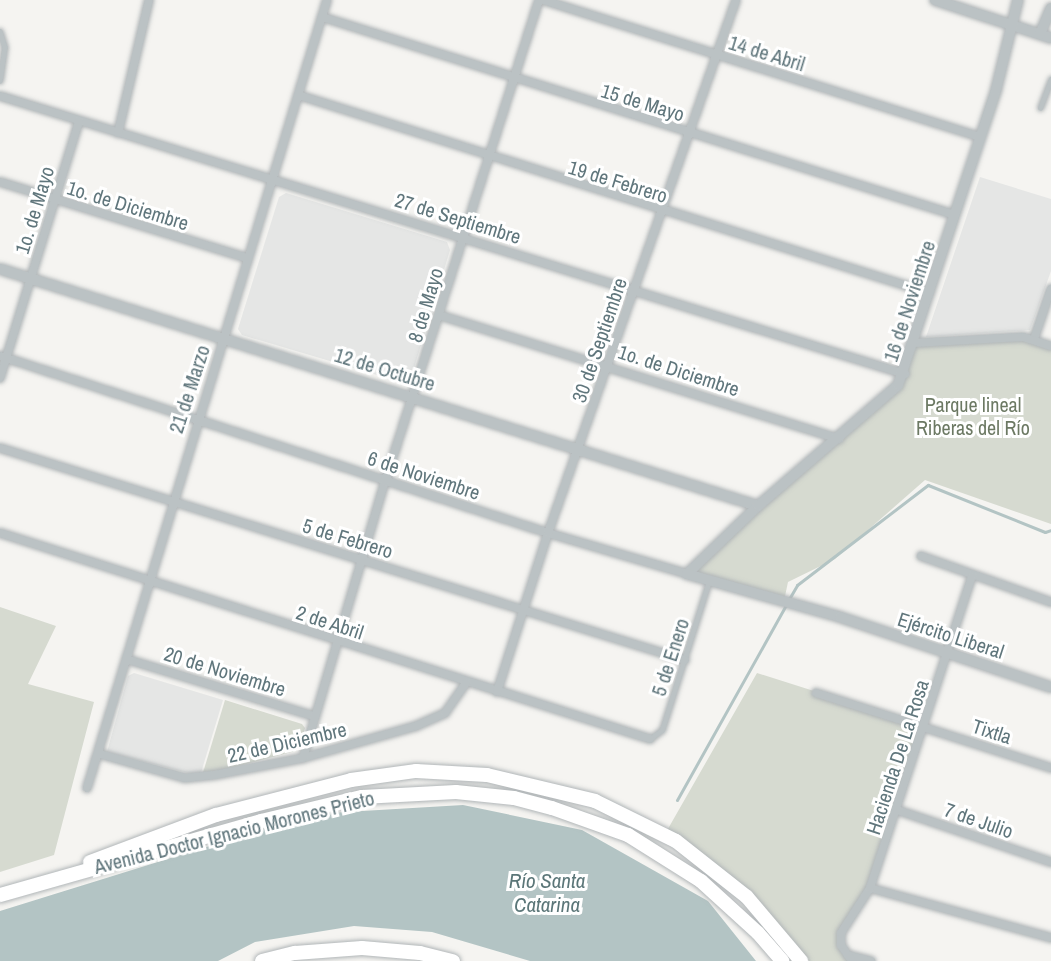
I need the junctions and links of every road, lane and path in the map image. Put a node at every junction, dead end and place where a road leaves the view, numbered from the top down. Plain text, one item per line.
1 (149, 0) edge
2 (327, 0) edge
3 (541, 0) edge
4 (736, 0) edge
5 (935, 0) edge
6 (1018, 0) edge
7 (1051, 8) edge
8 (322, 17) junction
9 (1011, 24) junction
10 (0, 31) edge
11 (1040, 34) junction
12 (1051, 38) edge
13 (717, 55) junction
14 (513, 79) junction
15 (1051, 79) edge
16 (0, 81) edge
17 (298, 95) junction
18 (0, 96) edge
19 (1040, 108) dead end
20 (79, 122) junction
21 (118, 133) junction
22 (689, 133) junction
23 (981, 137) junction
24 (488, 158) junction
25 (272, 179) junction
26 (0, 182) edge
27 (56, 200) junction
28 (662, 212) junction
29 (955, 215) junction
30 (464, 237) junction
31 (247, 258) junction
32 (0, 269) edge
33 (30, 278) junction
34 (1051, 289) edge
35 (634, 290) junction
36 (930, 293) junction
37 (439, 315) junction
38 (223, 338) junction
39 (1034, 339) junction
40 (915, 343) junction
41 (1051, 346) edge
42 (3, 357) edge
43 (609, 365) junction
44 (905, 374) junction
45 (0, 378) edge
46 (413, 397) junction
47 (197, 417) junction
48 (839, 439) junction
49 (578, 447) junction
50 (0, 448) edge
51 (385, 482) junction
52 (172, 501) junction
53 (758, 506) junction
54 (0, 533) edge
55 (548, 533) junction
56 (921, 556) dead end
57 (364, 560) junction
58 (687, 574) junction
59 (972, 576) junction
60 (710, 578) junction
61 (148, 581) junction
62 (1051, 602) edge
63 (522, 611) junction
64 (840, 617) joint
65 (339, 642) junction
66 (949, 653) junction
67 (126, 659) junction
68 (686, 660) junction
69 (466, 683) junction
70 (1051, 687) edge
71 (497, 692) junction
72 (816, 693) dead end
73 (314, 716) junction
74 (924, 726) junction
75 (651, 739) joint
76 (100, 754) junction
77 (303, 758) junction
78 (1051, 768) edge
79 (87, 788) dead end
80 (897, 810) junction
81 (1051, 862) edge
82 (66, 875) junction
83 (870, 888) junction
84 (0, 895) edge
85 (1051, 938) edge
86 (850, 958) edge
87 (262, 961) edge
88 (453, 961) edge
89 (782, 961) edge
90 (801, 961) edge
91 (871, 961) edge

1 - 21 street
2 - 8 street, 21 de Marzo
3 - 13 street, 14 de Abril
3 - 14 street, 8 de Mayo
4 - 13 street, 30 de Septiembre
5 - 9 street
6 - 9 street, 16 de Noviembre
7 - 11 street
8 - 14 street, 15 de Mayo
8 - 17 street, 21 de Marzo
9 - 11 street
9 - 23 street, 16 de Noviembre
10 - 16 lane
11 - 12 street
13 - 22 street, 30 de Septiembre
13 - 23 street, 14 de Abril
14 - 22 street, 15 de Mayo
14 - 24 street, 8 de Mayo
15 - 19 lane
17 - 24 street, 19 de Febrero
17 - 25 street, 21 de Marzo
18 - 20 street, 27 de Septiembre
20 - 21 street, 27 de Septiembre
20 - 27 street, 1o. de Mayo
21 - 25 street, 27 de Septiembre
22 - 28 street, 30 de Septiembre
22 - 29 street, 15 de Mayo
23 - 29 street, 16 de Noviembre
24 - 28 street, 19 de Febrero
24 - 30 street, 8 de Mayo
25 - 30 street, 27 de Septiembre
25 - 31 street, 21 de Marzo
26 - 27 street, 1o. de Diciembre
27 - 31 street, 1o. de Diciembre
27 - 33 street, 1o. de Mayo
28 - 35 street, 30 de Septiembre
28 - 36 street, 19 de Febrero
29 - 36 street, 16 de Noviembre
30 - 35 street, 27 de Septiembre
30 - 37 street, 8 de Mayo
31 - 38 street, 21 de Marzo
32 - 33 street, 12 de Octubre
33 - 38 street, 12 de Octubre
33 - 42 street, 1o. de Mayo
34 - 39 street
35 - 43 street, 30 de Septiembre
35 - 44 street, 27 de Septiembre
36 - 40 street, 16 de Noviembre
37 - 43 street, 1o. de Diciembre
37 - 46 street, 8 de Mayo
38 - 46 street, 12 de Octubre
38 - 47 street, 21 de Marzo
39 - 40 street
39 - 41 street
40 - 44 street, 16 de Noviembre
42 - 45 street, 1o. de Mayo
42 - 47 street, 6 de Noviembre
43 - 48 street, 1o. de Diciembre
43 - 49 street, 30 de Septiembre
44 - 48 street, 16 de Noviembre
46 - 49 street, 12 de Octubre
46 - 51 street, 8 de Mayo
47 - 51 street, 6 de Noviembre
47 - 52 street, 21 de Marzo
48 - 53 street, 16 de Noviembre
49 - 53 street, 12 de Octubre
49 - 55 street, 30 de Septiembre
50 - 52 street, 5 de Febrero
51 - 55 street, 6 de Noviembre
51 - 57 street, 8 de Mayo
52 - 57 street, 5 de Febrero
52 - 61 street, 21 de Marzo
53 - 58 street, 16 de Noviembre
54 - 61 street, 2 de Abril
55 - 58 street, 6 de Noviembre
55 - 63 street, 30 de Septiembre
56 - 59 street
57 - 63 street, 5 de Febrero
57 - 65 street, 8 de Mayo
58 - 60 street, 6 de Noviembre
59 - 62 street
59 - 66 street, Hacienda De La Rosa
60 - 64 street, 6 de Noviembre
60 - 68 lane, 5 de Enero
61 - 65 street, 2 de Abril
61 - 67 street, 21 de Marzo
63 - 68 street, 5 de Febrero
63 - 71 street, 30 de Septiembre
64 - 66 street, Ejército Liberal
65 - 69 street, 2 de Abril
65 - 73 street, 8 de Mayo
66 - 70 street, Ejército Liberal
66 - 74 street, Hacienda De La Rosa
67 - 73 street, 20 de Noviembre
67 - 76 street, 21 de Marzo
68 - 75 lane, 5 de Enero
69 - 71 street, 2 de Abril
69 - 77 street, 22 de Diciembre
71 - 75 street, 2 de Abril
72 - 74 street, Tixtla
73 - 77 street, 8 de Mayo
74 - 78 street, Tixtla
74 - 80 street, Hacienda De La Rosa
76 - 77 street, 22 de Diciembre
76 - 79 street, 21 de Marzo
80 - 81 street, 7 de Julio
80 - 83 street, Hacienda De La Rosa
82 - 84 highway, Avenida Doctor Ignacio Morones Prieto
82 - 89 highway, Avenida Doctor Ignacio Morones Prieto
82 - 90 highway, Avenida Doctor Ignacio Morones Prieto
83 - 85 street
83 - 86 street, Hacienda De La Rosa
86 - 91 street
87 - 88 highway

